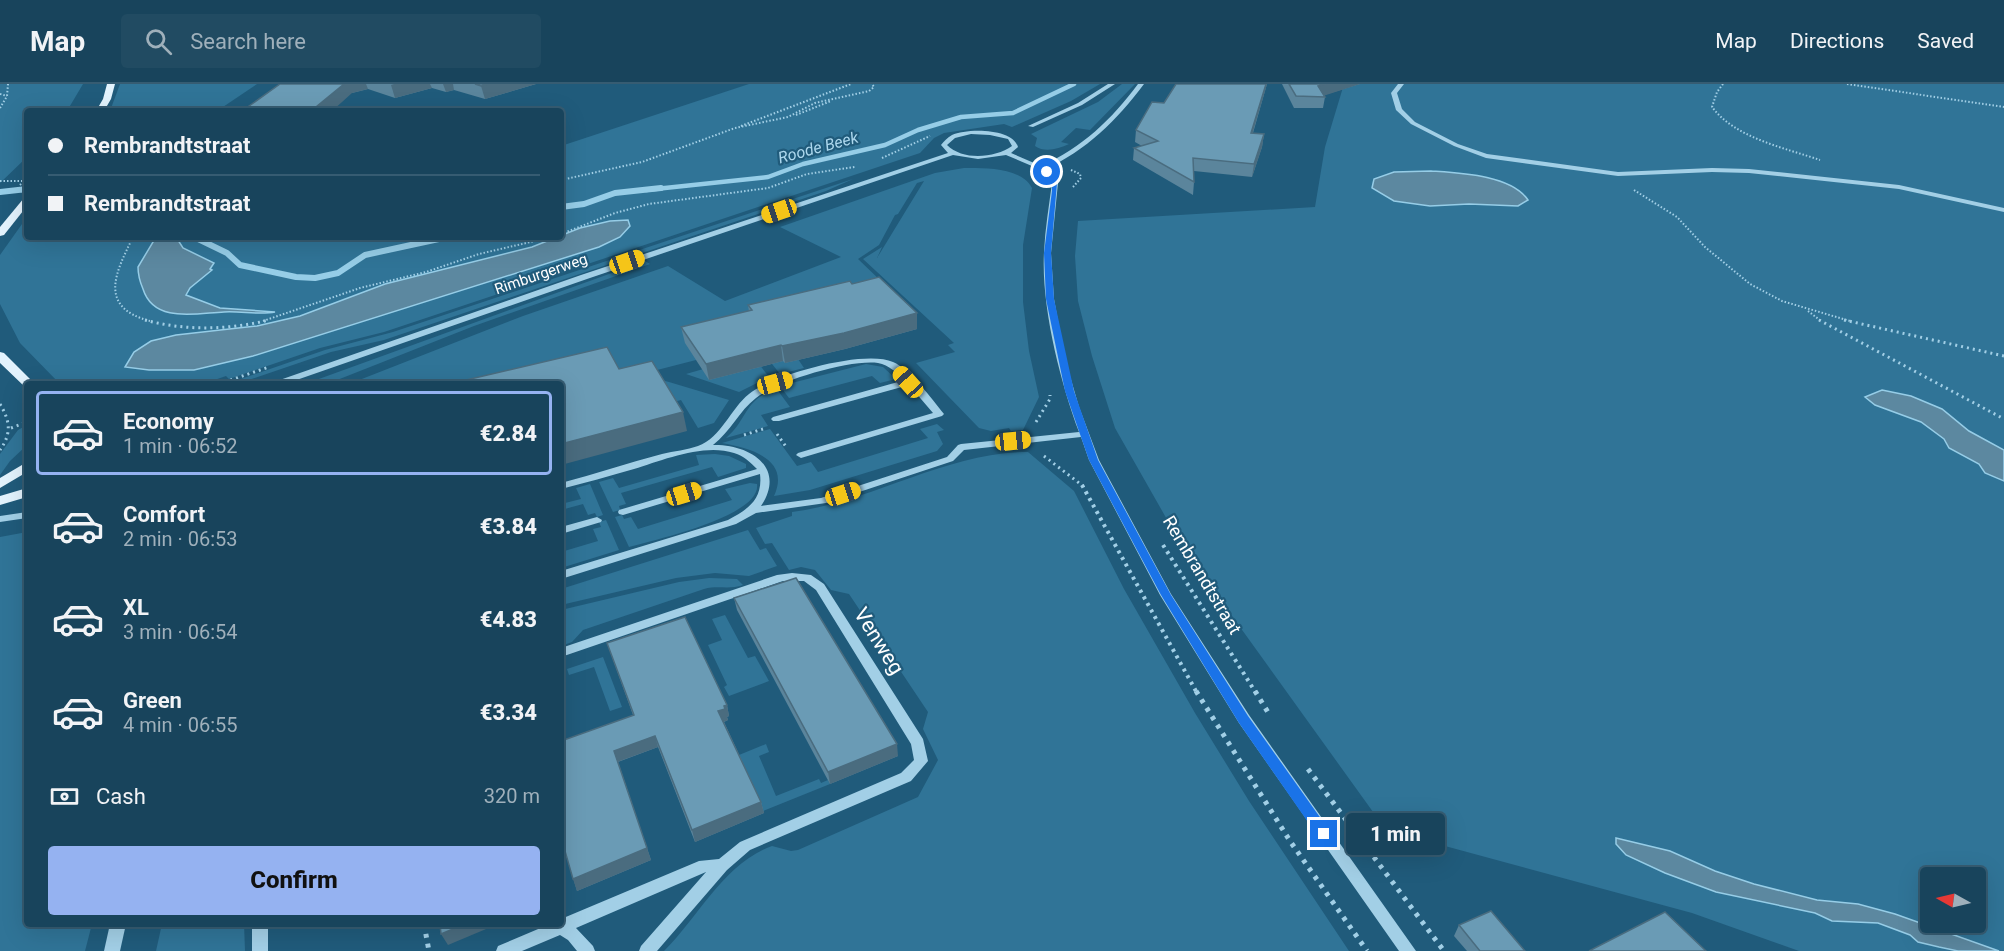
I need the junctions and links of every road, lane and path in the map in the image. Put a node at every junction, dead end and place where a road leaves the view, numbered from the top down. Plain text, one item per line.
1 (8, 84) edge
2 (111, 84) edge
3 (850, 84) edge
4 (873, 84) edge
5 (1112, 84) edge
6 (1141, 84) edge
7 (1401, 84) edge
8 (1721, 84) edge
9 (1847, 84) edge
10 (0, 94) edge
11 (7, 96) junction
12 (832, 100) junction
13 (2004, 107) edge
14 (0, 108) edge
15 (102, 108) edge
16 (793, 116) junction
17 (1031, 126) dead end
18 (735, 129) junction
19 (938, 132) dead end
20 (953, 153) junction
21 (1007, 153) junction
22 (874, 161) dead end
23 (1827, 163) dead end
24 (864, 165) dead end
25 (1041, 168) junction
26 (1073, 171) dead end
27 (1605, 173) junction
28 (564, 179) edge
29 (0, 181) edge
30 (24, 181) edge
31 (1069, 191) dead end
32 (24, 204) edge
33 (2004, 210) edge
34 (2, 230) edge
35 (564, 233) edge
36 (131, 240) edge
37 (543, 240) edge
38 (1805, 309) junction
39 (0, 356) edge
40 (2004, 356) edge
41 (27, 381) edge
42 (286, 381) edge
43 (908, 382) junction
44 (0, 404) edge
45 (2004, 419) edge
46 (24, 423) edge
47 (774, 423) joint
48 (11, 428) junction
49 (1083, 434) junction
50 (702, 449) junction
51 (0, 450) edge
52 (790, 453) dead end
53 (801, 455) dead end
54 (24, 468) edge
55 (764, 470) junction
56 (0, 484) edge
57 (564, 485) edge
58 (24, 493) edge
59 (0, 501) edge
60 (753, 510) junction
61 (623, 512) dead end
62 (24, 515) edge
63 (0, 519) edge
64 (597, 520) dead end
65 (564, 530) edge
66 (1160, 538) dead end
67 (564, 574) edge
68 (564, 652) edge
69 (1274, 722) dead end
70 (1301, 760) dead end
71 (722, 866) junction
72 (564, 926) edge
73 (117, 927) edge
74 (260, 927) edge
75 (425, 927) edge
76 (561, 927) joint
77 (112, 951) edge
78 (260, 951) edge
79 (429, 951) edge
80 (504, 951) edge
81 (587, 951) edge
82 (647, 951) edge
83 (1408, 951) edge
84 (1444, 951) edge

1 - 11 path
2 - 15 main road
3 - 18 path
4 - 12 path
5 - 17 street
6 - 25 street
7 - 27 street
8 - 23 path
9 - 13 path
10 - 11 path
11 - 14 path
12 - 16 path
12 - 16 path
16 - 18 path
18 - 28 path
19 - 22 path
20 - 21 street
20 - 21 street
20 - 42 street, Rimburgerweg
21 - 25 street
24 - 35 path
25 - 49 street
26 - 31 path
27 - 33 street
27 - 38 path
29 - 30 path
32 - 34 main road
36 - 37 path
38 - 40 path
38 - 45 path
39 - 41 main road
43 - 47 street
43 - 50 street
43 - 53 street
44 - 48 path
46 - 48 path
47 - 52 path
48 - 51 path
49 - 60 street
49 - 83 street
50 - 55 street
50 - 57 street
54 - 56 main road
55 - 60 street
55 - 61 street
58 - 59 main road
60 - 67 street
62 - 63 street
64 - 65 street
66 - 69 path, Rembrandtstraat
68 - 71 street, Venweg
70 - 84 path
71 - 72 street
71 - 82 street, Venweg
73 - 77 street
74 - 78 street
75 - 79 path
76 - 80 street
76 - 81 street

